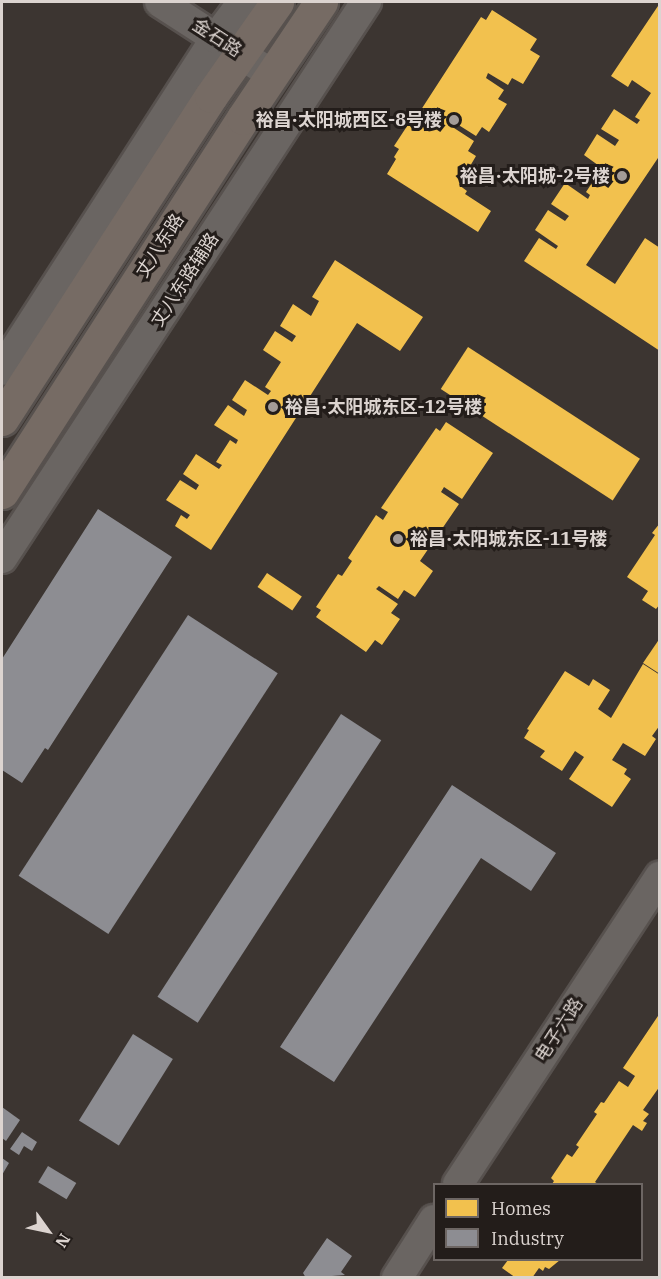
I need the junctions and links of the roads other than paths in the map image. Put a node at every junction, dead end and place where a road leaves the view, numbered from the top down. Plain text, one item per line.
1 (160, 2) edge
2 (243, 2) edge
3 (277, 2) edge
4 (321, 2) edge
5 (366, 2) edge
6 (228, 46) junction
7 (273, 75) junction
8 (2, 370) edge
9 (2, 419) edge
10 (2, 492) edge
11 (2, 558) edge
12 (660, 876) edge
13 (459, 1183) edge
14 (433, 1223) edge
15 (397, 1278) edge

1 - 6 street, 金石路
2 - 6 street
3 - 6 main road
4 - 7 main road, 丈八东路
5 - 11 street, 丈八东路辅路
6 - 7 street, 金石路
6 - 8 street
6 - 9 main road
7 - 10 main road, 丈八东路
12 - 13 street, 电子六路
14 - 15 street

